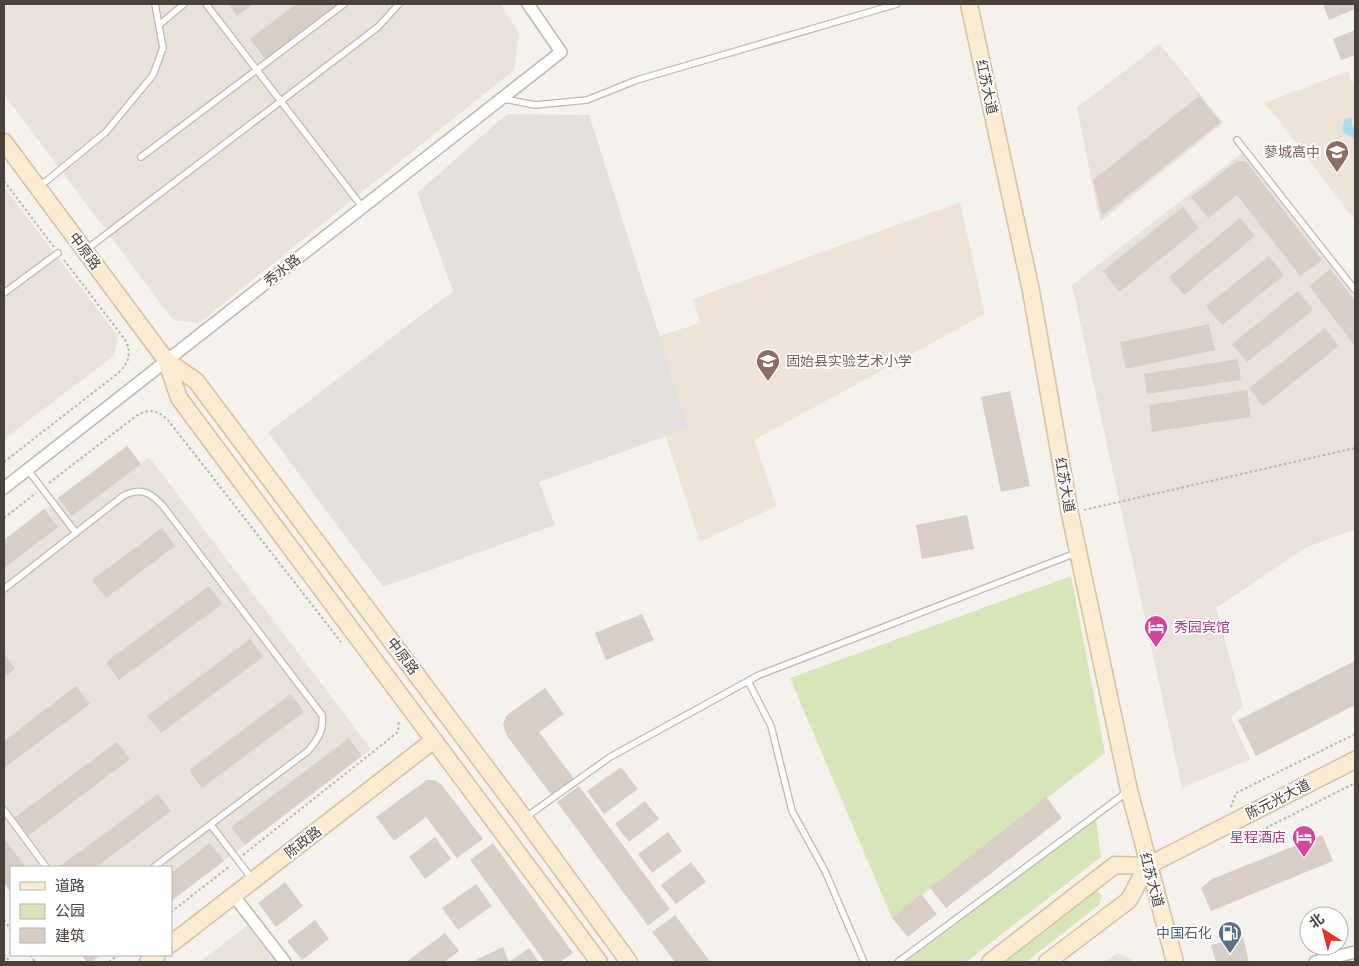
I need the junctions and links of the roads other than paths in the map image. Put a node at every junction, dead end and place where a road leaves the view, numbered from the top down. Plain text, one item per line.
1 (156, 4) edge
2 (184, 4) edge
3 (206, 4) edge
4 (344, 4) edge
5 (399, 4) edge
6 (528, 4) edge
7 (897, 4) edge
8 (969, 4) edge
9 (159, 25) junction
10 (256, 70) junction
11 (504, 99) junction
12 (281, 101) junction
13 (1237, 140) dead end
14 (4, 142) edge
15 (141, 157) dead end
16 (37, 188) junction
17 (363, 208) junction
18 (85, 250) junction
19 (58, 252) road end
20 (5, 290) edge
21 (1355, 290) edge
22 (166, 360) junction
23 (28, 470) junction
24 (4, 488) edge
25 (76, 533) junction
26 (1078, 552) junction
27 (4, 589) edge
28 (748, 681) junction
29 (434, 740) junction
30 (1355, 760) edge
31 (1129, 790) junction
32 (4, 810) edge
33 (524, 818) junction
34 (211, 825) junction
35 (45, 866) edge
36 (155, 866) edge
37 (1147, 866) junction
38 (253, 880) junction
39 (234, 896) junction
40 (172, 943) edge
41 (1355, 952) edge
42 (286, 962) edge
43 (599, 962) edge
44 (629, 962) edge
45 (864, 962) edge
46 (898, 962) edge
47 (990, 962) edge
48 (1047, 962) edge
49 (1174, 962) edge
50 (1315, 962) edge

1 - 9 lane
2 - 9 lane
3 - 10 lane
4 - 10 lane
5 - 12 lane
6 - 11 street, 秀水路
7 - 11 lane
8 - 26 main road, 红苏大道
9 - 16 lane
10 - 12 lane
10 - 15 lane
11 - 17 street, 秀水路
12 - 17 lane
12 - 18 lane
13 - 21 lane
14 - 16 main road, 中原路
16 - 18 main road, 中原路
17 - 22 street, 秀水路
18 - 22 main road, 中原路
19 - 20 lane
22 - 23 street, 秀水路
22 - 29 main road, 中原路
22 - 33 main road, 中原路
23 - 24 street, 秀水路
23 - 25 lane
25 - 27 lane
25 - 34 lane
26 - 28 lane
26 - 31 main road, 红苏大道
28 - 33 lane
28 - 45 lane
29 - 38 main road, 陈政路
29 - 43 main road, 中原路
30 - 37 main road, 陈元光大道
31 - 37 main road, 红苏大道
31 - 46 lane
32 - 35 lane
33 - 44 main road, 中原路
34 - 36 lane
34 - 38 lane
37 - 47 main road, 陈元光大道
37 - 48 main road
37 - 49 main road, 红苏大道
38 - 39 main road, 陈政路
39 - 40 main road, 陈政路
39 - 42 street
41 - 50 street

